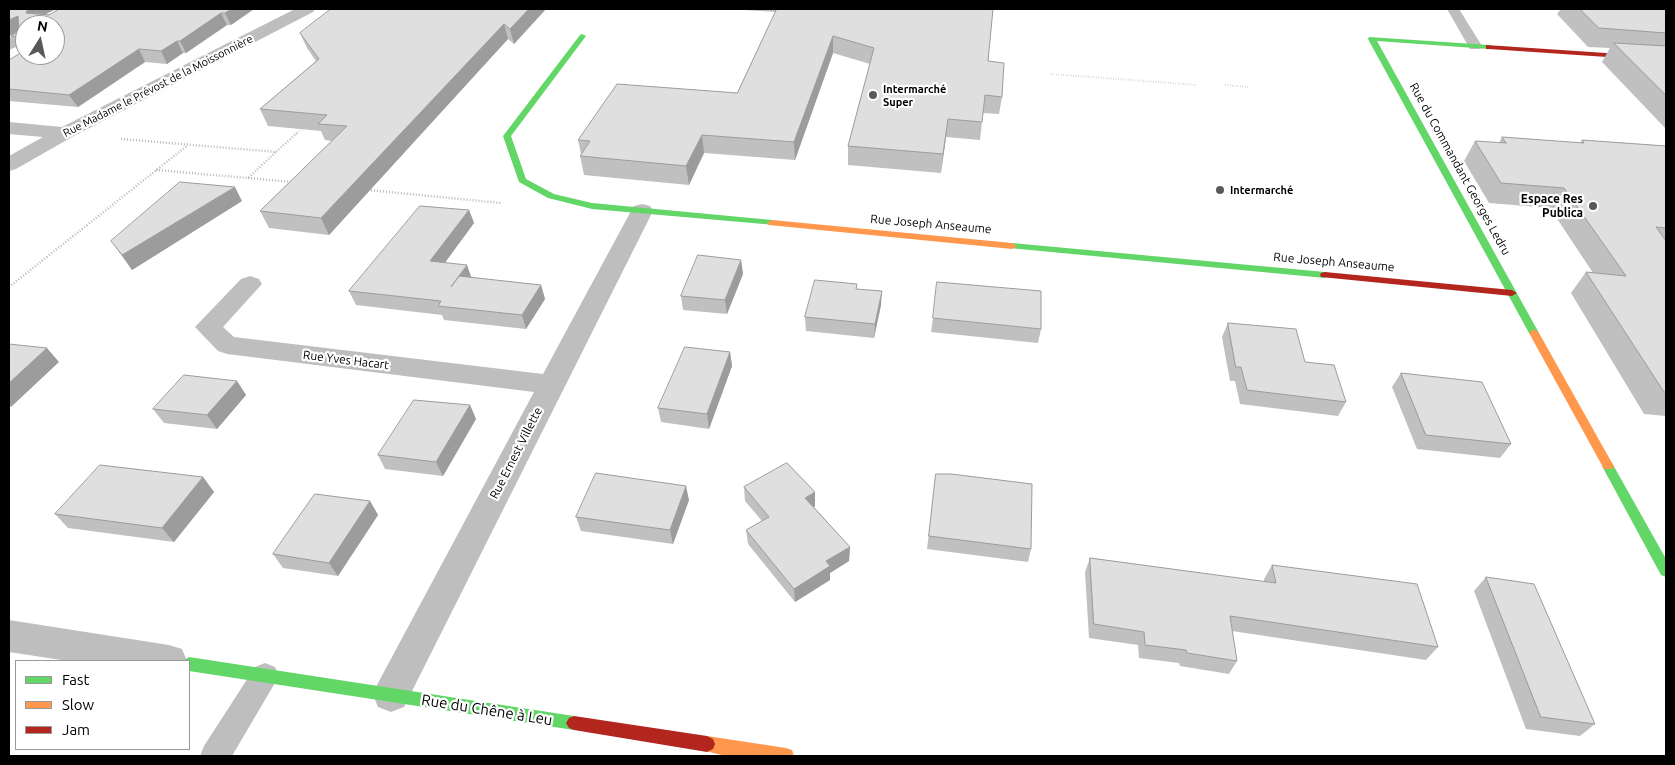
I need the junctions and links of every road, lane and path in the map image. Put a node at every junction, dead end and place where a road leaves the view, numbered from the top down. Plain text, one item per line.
1 (307, 9) edge
2 (1452, 9) edge
3 (582, 36) dead end
4 (1475, 46) junction
5 (1666, 59) edge
6 (1051, 74) dead end
7 (1197, 85) dead end
8 (1225, 85) dead end
9 (1248, 87) dead end
10 (305, 126) edge
11 (9, 128) edge
12 (65, 133) junction
13 (189, 144) junction
14 (276, 152) junction
15 (9, 165) edge
16 (156, 170) junction
17 (248, 178) junction
18 (297, 183) edge
19 (366, 190) edge
20 (551, 196) junction
21 (642, 211) junction
22 (250, 284) dead end
23 (9, 287) edge
24 (1512, 293) junction
25 (552, 385) junction
26 (1666, 571) edge
27 (9, 636) edge
28 (163, 660) edge
29 (190, 664) edge
30 (265, 676) junction
31 (391, 695) junction
32 (215, 756) edge
33 (786, 756) edge

1 - 12 street, Rue Madame le Prévost de la Moissonnière
2 - 4 lane
3 - 20 street, Rue Joseph Anseaume
4 - 5 street, Rue du Commandant Georges Ledru
4 - 24 street, Rue du Commandant Georges Ledru
6 - 7 path
8 - 9 path
10 - 14 path
11 - 12 street
12 - 13 path
12 - 15 street, Rue Madame le Prévost de la Moissonnière
13 - 14 path
13 - 16 path
14 - 17 path
16 - 17 path
16 - 23 path
17 - 18 path
19 - 20 path
20 - 21 street, Rue Joseph Anseaume
21 - 24 street, Rue Joseph Anseaume
21 - 25 street, Rue Ernest Villette
22 - 25 street, Rue Yves Hacart
24 - 26 street, Rue du Commandant Georges Ledru
25 - 31 street, Rue Ernest Villette
27 - 28 street
29 - 30 street, Rue du Chêne à Leu
30 - 31 street, Rue du Chêne à Leu
30 - 32 lane
31 - 33 street, Rue du Chêne à Leu

